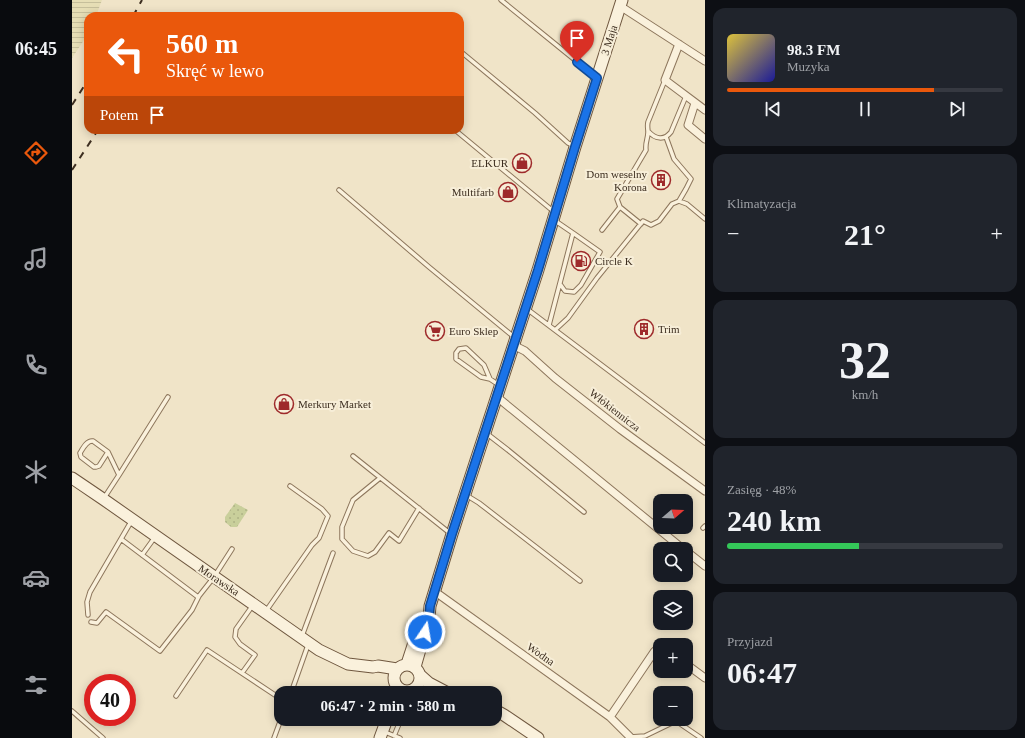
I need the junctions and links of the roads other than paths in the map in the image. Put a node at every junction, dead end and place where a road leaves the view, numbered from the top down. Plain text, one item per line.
1 (501, 0) edge
2 (621, 3) edge
3 (678, 44) junction
4 (464, 54) edge
5 (705, 61) edge
6 (597, 78) junction
7 (665, 80) junction
8 (686, 95) junction
9 (696, 103) junction
10 (705, 110) edge
11 (648, 131) junction
12 (460, 134) edge
13 (666, 137) junction
14 (705, 139) edge
15 (575, 147) junction
16 (339, 190) dead end
17 (679, 201) junction
18 (620, 207) junction
19 (555, 216) junction
20 (705, 219) edge
21 (641, 224) junction
22 (602, 230) dead end
23 (573, 233) junction
24 (560, 284) junction
25 (525, 307) junction
26 (549, 325) junction
27 (555, 330) junction
28 (514, 341) junction
29 (490, 379) junction
30 (500, 386) junction
31 (168, 396) dead end
32 (497, 397) junction
33 (485, 433) junction
34 (705, 443) edge
35 (108, 452) junction
36 (354, 456) dead end
37 (119, 475) junction
38 (72, 478) edge
39 (380, 478) junction
40 (290, 486) dead end
41 (705, 491) edge
42 (465, 494) junction
43 (103, 499) junction
44 (419, 508) junction
45 (584, 512) dead end
46 (132, 520) junction
47 (452, 534) junction
48 (156, 536) junction
49 (121, 539) junction
50 (674, 542) edge
51 (232, 548) dead end
52 (333, 553) dead end
53 (142, 555) junction
54 (693, 557) edge
55 (705, 566) edge
56 (214, 577) junction
57 (580, 581) dead end
58 (434, 591) junction
59 (198, 597) junction
60 (253, 604) junction
61 (265, 612) junction
62 (88, 615) dead end
63 (91, 622) dead end
64 (305, 640) junction
65 (653, 653) edge
66 (693, 669) edge
67 (242, 673) junction
68 (705, 678) edge
69 (405, 680) edge
70 (293, 686) edge
71 (421, 686) edge
72 (274, 694) edge
73 (176, 696) dead end
74 (72, 711) edge
75 (502, 714) edge
76 (610, 717) junction
77 (278, 726) edge
78 (398, 726) edge
79 (381, 734) edge
80 (394, 736) junction
81 (630, 737) edge
82 (103, 738) edge
83 (274, 738) edge
84 (400, 738) edge
85 (538, 738) edge
86 (701, 738) edge

1 - 6 lane
2 - 3 street
2 - 6 street, 3 Maja
3 - 5 street
3 - 7 street
4 - 15 lane
6 - 15 street, 3 Maja
7 - 8 street
7 - 11 lane
8 - 9 street
8 - 13 lane
9 - 10 street
9 - 14 street
11 - 13 lane
11 - 18 lane
12 - 19 lane
13 - 17 lane
15 - 19 street, 3 Maja
16 - 28 lane
17 - 20 lane
17 - 21 lane
18 - 21 lane
18 - 22 lane
19 - 23 lane
19 - 25 street, 3 Maja
21 - 27 lane
23 - 24 lane
23 - 24 lane
24 - 26 lane
25 - 26 lane
25 - 28 street, 3 Maja
26 - 27 lane
27 - 34 lane
28 - 30 street, 3 Maja
28 - 41 street, Włókiennicza
29 - 29 lane
29 - 30 lane
30 - 32 street, 3 Maja
31 - 37 lane
32 - 33 street, 3 Maja
32 - 50 street
33 - 42 street, 3 Maja
33 - 45 lane
35 - 35 lane
35 - 37 lane
36 - 39 lane
37 - 43 lane
38 - 43 street, Morawska
39 - 44 lane
39 - 44 lane
40 - 61 lane
42 - 47 street, 3 Maja
42 - 57 lane
43 - 46 street, Morawska
44 - 47 lane
46 - 48 street, Morawska
46 - 49 lane
47 - 58 street, 3 Maja
48 - 53 lane
48 - 56 street, Morawska
49 - 53 lane
49 - 62 lane
51 - 56 lane
52 - 64 lane
53 - 59 lane
54 - 55 street
56 - 59 lane
56 - 60 street, Morawska
58 - 69 street, 3 Maja
58 - 76 street, Wodna
59 - 63 lane
60 - 61 street, Morawska
60 - 67 lane
61 - 64 street, Morawska
64 - 69 street, Morawska
64 - 70 lane
65 - 76 street
66 - 68 street
67 - 72 lane
67 - 73 lane
69 - 71 street, Morawska
74 - 82 lane
75 - 85 street
76 - 81 street, Wodna
77 - 83 lane
78 - 80 lane
79 - 80 lane
80 - 84 lane
81 - 86 lane

